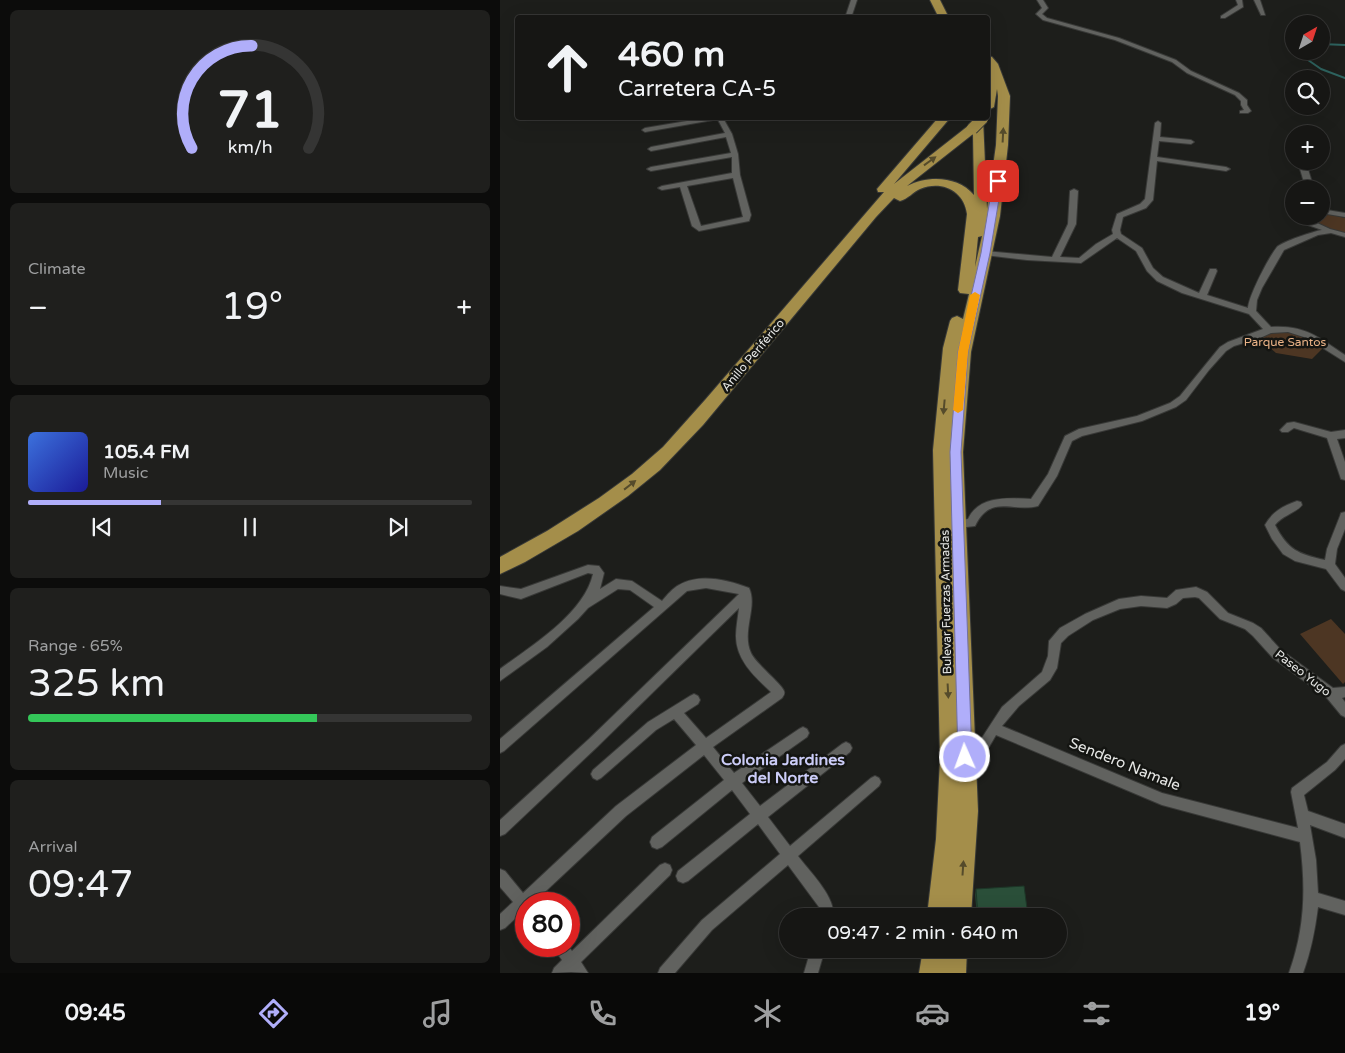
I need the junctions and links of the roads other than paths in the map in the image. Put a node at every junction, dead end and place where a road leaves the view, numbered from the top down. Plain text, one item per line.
1 (854, 0) edge
2 (936, 0) edge
3 (947, 0) edge
4 (1040, 0) edge
5 (1239, 0) edge
6 (1257, 0) edge
7 (1264, 14) dead end
8 (849, 15) edge
9 (943, 15) edge
10 (954, 15) edge
11 (1223, 17) dead end
12 (990, 62) edge
13 (990, 74) edge
14 (990, 97) edge
15 (1242, 112) dead end
16 (702, 120) edge
17 (721, 120) edge
18 (942, 120) edge
19 (978, 121) edge
20 (1158, 123) dead end
21 (645, 130) dead end
22 (729, 134) junction
23 (1157, 139) junction
24 (1191, 142) dead end
25 (651, 149) dead end
26 (735, 154) junction
27 (1155, 159) junction
28 (651, 169) dead end
29 (1226, 169) dead end
30 (736, 175) junction
31 (683, 185) junction
32 (662, 188) dead end
33 (1074, 192) dead end
34 (1330, 212) edge
35 (1345, 215) edge
36 (1314, 225) edge
37 (1332, 231) junction
38 (1117, 235) junction
39 (1345, 235) edge
40 (985, 253) junction
41 (1055, 260) junction
42 (1213, 271) dead end
43 (971, 288) junction
44 (1202, 296) junction
45 (1252, 312) junction
46 (1269, 330) junction
47 (771, 333) junction
48 (1345, 359) edge
49 (1285, 430) dead end
50 (1345, 434) edge
51 (1331, 436) junction
52 (1345, 476) edge
53 (1297, 505) dead end
54 (1345, 516) edge
55 (958, 524) junction
56 (500, 553) edge
57 (1329, 565) junction
58 (500, 566) edge
59 (500, 586) edge
60 (1345, 586) edge
61 (745, 591) junction
62 (662, 607) junction
63 (580, 610) junction
64 (500, 676) edge
65 (1345, 692) edge
66 (1331, 694) junction
67 (694, 700) dead end
68 (1345, 711) edge
69 (675, 712) junction
70 (994, 728) junction
71 (803, 733) dead end
72 (705, 746) junction
73 (500, 747) edge
74 (846, 748) dead end
75 (1345, 750) edge
76 (965, 757) junction
77 (597, 774) dead end
78 (733, 781) junction
79 (875, 782) dead end
80 (759, 815) junction
81 (1302, 816) junction
82 (500, 829) edge
83 (1345, 831) edge
84 (1305, 837) junction
85 (657, 842) dead end
86 (789, 855) junction
87 (665, 870) dead end
88 (500, 876) edge
89 (683, 876) dead end
90 (537, 892) edge
91 (515, 894) edge
92 (1312, 898) junction
93 (827, 908) edge
94 (940, 908) edge
95 (960, 908) edge
96 (1345, 908) edge
97 (515, 912) edge
98 (500, 923) edge
99 (568, 957) edge
100 (815, 958) edge
101 (934, 958) edge
102 (955, 958) edge
103 (571, 961) junction
104 (559, 973) edge
105 (581, 973) edge
106 (665, 973) edge
107 (811, 973) edge
108 (932, 973) edge
109 (953, 973) edge
110 (1296, 973) edge

1 - 8 street
2 - 9 highway
3 - 10 highway
4 - 15 street
5 - 11 street
6 - 7 street
40 -> 12 highway
13 - 14 highway
16 - 21 street
17 - 22 street
18 - 56 highway, Anillo Periférico
19 - 43 highway
47 -> 19 highway, Anillo Periférico
20 - 23 street
22 - 25 street
22 - 26 street
23 - 24 street
23 - 27 street
26 - 28 street
26 - 30 street
27 - 29 street
27 - 38 street
30 - 31 street
30 - 31 street
31 - 32 street
33 - 41 street
34 - 35 street
36 - 37 street
37 - 39 street
37 - 45 street
38 - 41 street
38 - 44 street
40 - 41 street
40 - 43 highway
42 - 44 street
43 - 47 highway
43 - 55 highway, Bulevar Fuerzas Armadas
43 -> 94 highway, Bulevar Fuerzas Armadas
44 - 45 street
45 - 46 street
46 - 48 street
46 - 55 street
58 -> 47 highway, Anillo Periférico
49 - 51 street
50 - 51 street
51 - 52 street
53 - 57 street
54 - 57 street
55 - 76 highway, Bulevar Fuerzas Armadas
57 - 60 street
59 - 63 street
61 - 62 street
61 - 72 street
61 - 82 street
62 - 63 street
62 - 73 street
63 - 64 street
65 - 66 street
66 - 68 street, Paseo Yugo
66 - 70 street, Paseo Yugo
67 - 69 street
69 - 72 street
69 - 77 street
70 - 76 street, Paseo Yugo
70 - 84 street, Sendero Namale
71 - 78 street
72 - 78 street
72 - 90 street
74 - 80 street
75 - 81 street
95 -> 76 highway, Bulevar Fuerzas Armadas
78 - 80 street
78 - 85 street
79 - 86 street
80 - 86 street
80 - 89 street
81 - 83 street
81 - 84 street
84 - 92 street
86 - 93 street
86 - 106 street
87 - 103 street
88 - 91 street
92 - 96 street
92 - 110 street
97 - 98 street
99 - 103 street
100 - 107 street
101 - 108 highway
102 - 109 highway
103 - 104 street
103 - 105 street

